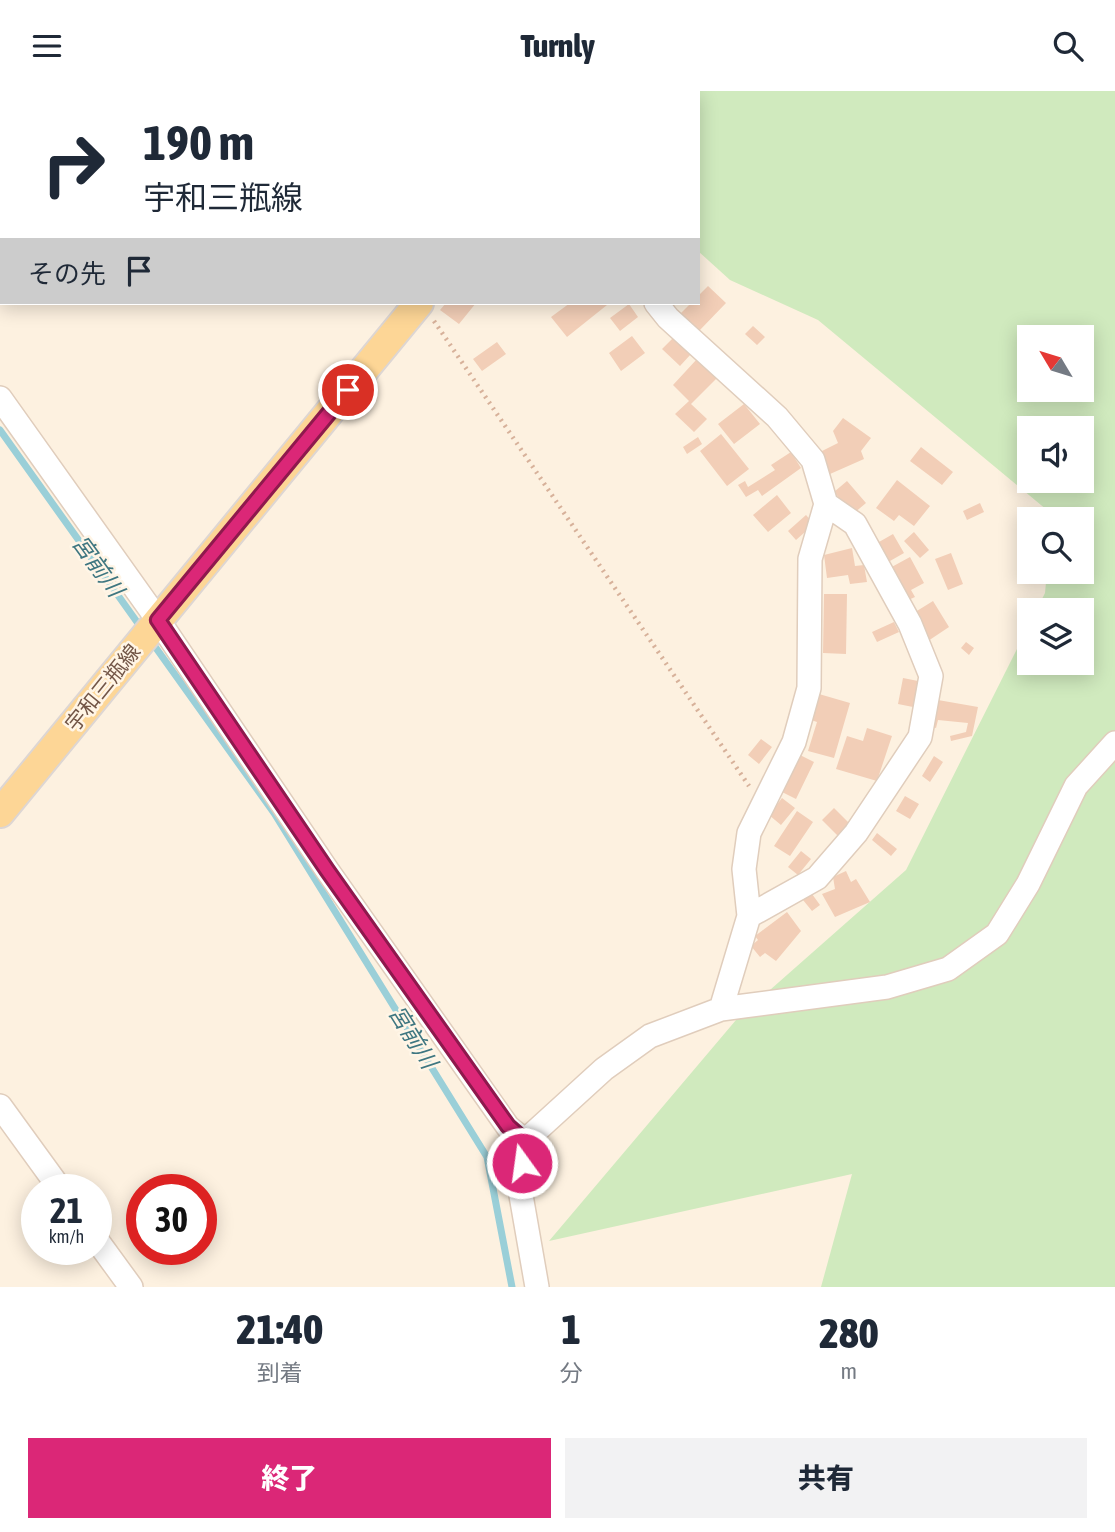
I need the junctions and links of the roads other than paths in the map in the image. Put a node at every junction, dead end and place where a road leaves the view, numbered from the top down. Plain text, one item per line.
1 (658, 305) edge
2 (424, 309) edge
3 (0, 398) edge
4 (826, 504) junction
5 (158, 620) junction
6 (1115, 743) edge
7 (0, 813) edge
8 (749, 916) junction
9 (721, 1009) junction
10 (0, 1106) edge
11 (525, 1141) junction
12 (49, 1174) edge
13 (112, 1261) edge
14 (131, 1287) edge
15 (537, 1287) edge

1 - 4 street
2 - 5 main road, 宇和三瓶線
3 - 5 street
4 - 8 street
4 - 8 street
5 - 7 main road, 宇和三瓶線
5 - 11 street
6 - 9 street
8 - 9 street
9 - 11 street
10 - 12 street
11 - 15 street
13 - 14 street

